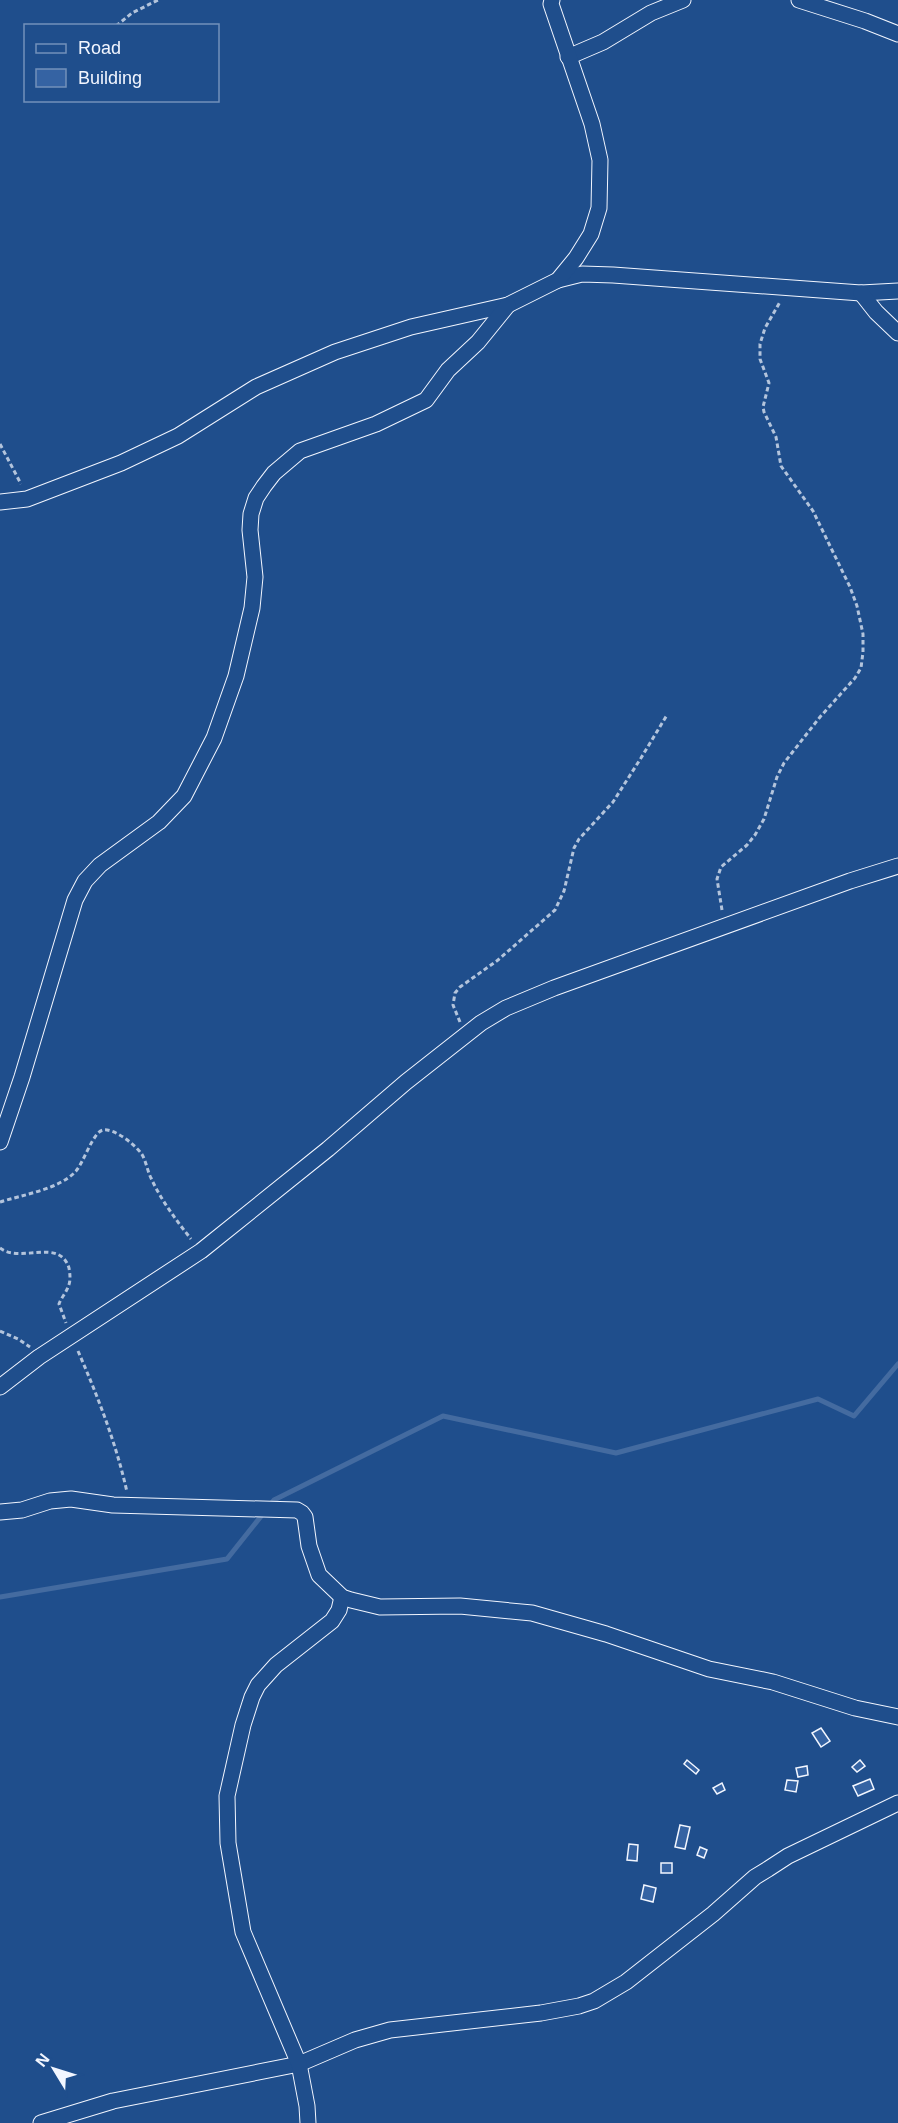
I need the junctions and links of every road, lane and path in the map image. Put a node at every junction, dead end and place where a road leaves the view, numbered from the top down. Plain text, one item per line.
1 (158, 0) edge
2 (683, 0) edge
3 (799, 0) edge
4 (551, 1) edge
5 (118, 24) edge
6 (898, 34) edge
7 (568, 57) junction
8 (558, 280) junction
9 (790, 287) junction
10 (861, 293) junction
11 (895, 293) edge
12 (508, 305) junction
13 (898, 333) edge
14 (0, 444) edge
15 (27, 499) junction
16 (0, 502) edge
17 (667, 715) dead end
18 (898, 866) edge
19 (726, 926) junction
20 (466, 1035) junction
21 (0, 1142) edge
22 (0, 1202) edge
23 (0, 1248) edge
24 (201, 1251) junction
25 (0, 1331) edge
26 (71, 1336) junction
27 (39, 1357) junction
28 (0, 1387) edge
29 (131, 1505) junction
30 (0, 1512) edge
31 (342, 1597) junction
32 (898, 1717) edge
33 (898, 1803) edge
34 (299, 2064) junction
35 (41, 2123) edge
36 (308, 2123) edge

1 - 5 path
2 - 7 street
3 - 6 street
4 - 7 street
7 - 8 street
8 - 9 street
8 - 12 street
9 - 10 street
9 - 19 path
10 - 11 street
10 - 13 street
12 - 15 street
12 - 21 street
14 - 15 path
15 - 16 street
17 - 20 path
18 - 19 street
19 - 20 street
20 - 24 street
22 - 24 path
23 - 26 path
24 - 26 street
25 - 27 path
26 - 27 street
26 - 29 path
27 - 28 street
29 - 30 street
29 - 31 street
31 - 32 street
31 - 34 street
33 - 34 street
34 - 35 street
34 - 36 street

